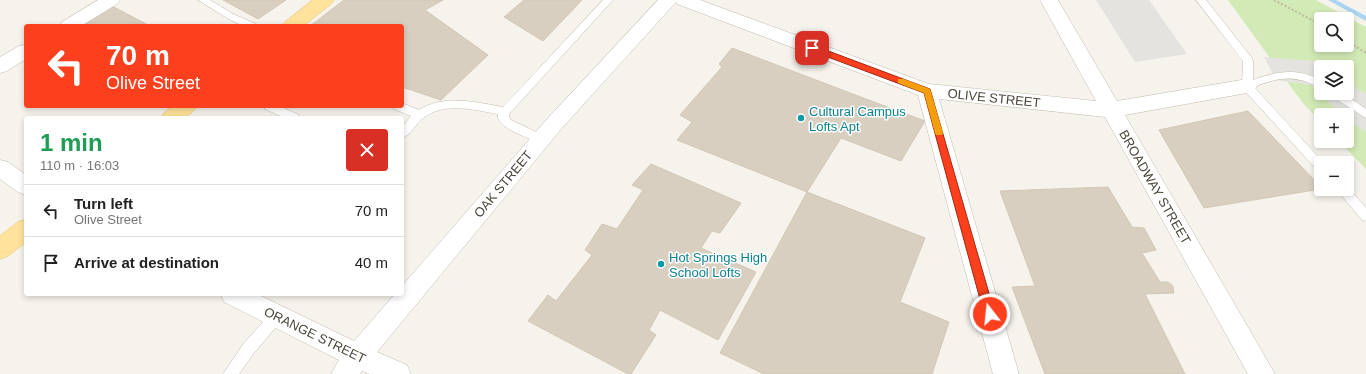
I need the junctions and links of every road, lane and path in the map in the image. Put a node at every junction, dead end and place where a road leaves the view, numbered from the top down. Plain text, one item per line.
1 (111, 0) edge
2 (204, 0) edge
3 (325, 0) edge
4 (608, 0) edge
5 (668, 0) edge
6 (683, 0) edge
7 (1049, 0) edge
8 (1200, 0) edge
9 (1274, 0) edge
10 (1314, 21) edge
11 (71, 24) edge
12 (248, 24) edge
13 (294, 24) edge
14 (1354, 45) edge
15 (24, 52) edge
16 (1366, 52) edge
17 (0, 66) edge
18 (1314, 81) edge
19 (1247, 86) junction
20 (927, 91) junction
21 (1345, 100) edge
22 (184, 108) edge
23 (273, 108) edge
24 (403, 108) edge
25 (1110, 110) junction
26 (505, 111) junction
27 (1366, 114) edge
28 (420, 115) junction
29 (174, 116) edge
30 (291, 116) edge
31 (404, 132) edge
32 (541, 139) junction
33 (1314, 159) edge
34 (0, 168) edge
35 (24, 185) edge
36 (1348, 196) edge
37 (1366, 216) edge
38 (24, 231) edge
39 (0, 249) edge
40 (237, 296) edge
41 (277, 316) junction
42 (351, 365) edge
43 (230, 374) edge
44 (398, 374) edge
45 (1006, 374) edge
46 (1262, 374) edge

1 - 11 street
2 - 12 lane
3 - 13 main road
4 - 26 lane
5 - 32 street, OAK STREET
6 - 20 street, OLIVE STREET
7 - 25 street, BROADWAY STREET
8 - 19 lane
9 - 10 path
14 - 16 path
15 - 17 street
18 - 19 lane
19 - 25 street, OLIVE STREET
19 - 33 lane
20 - 25 street, OLIVE STREET
20 - 45 street
21 - 27 lane
22 - 29 main road
23 - 30 lane
24 - 28 lane
25 - 46 street, BROADWAY STREET
26 - 28 lane
26 - 32 lane
28 - 31 lane
32 - 42 street, OAK STREET
34 - 35 street
36 - 37 lane
38 - 39 main road
40 - 41 street, ORANGE STREET
41 - 42 street, ORANGE STREET
41 - 43 lane
42 - 44 street, ORANGE STREET

